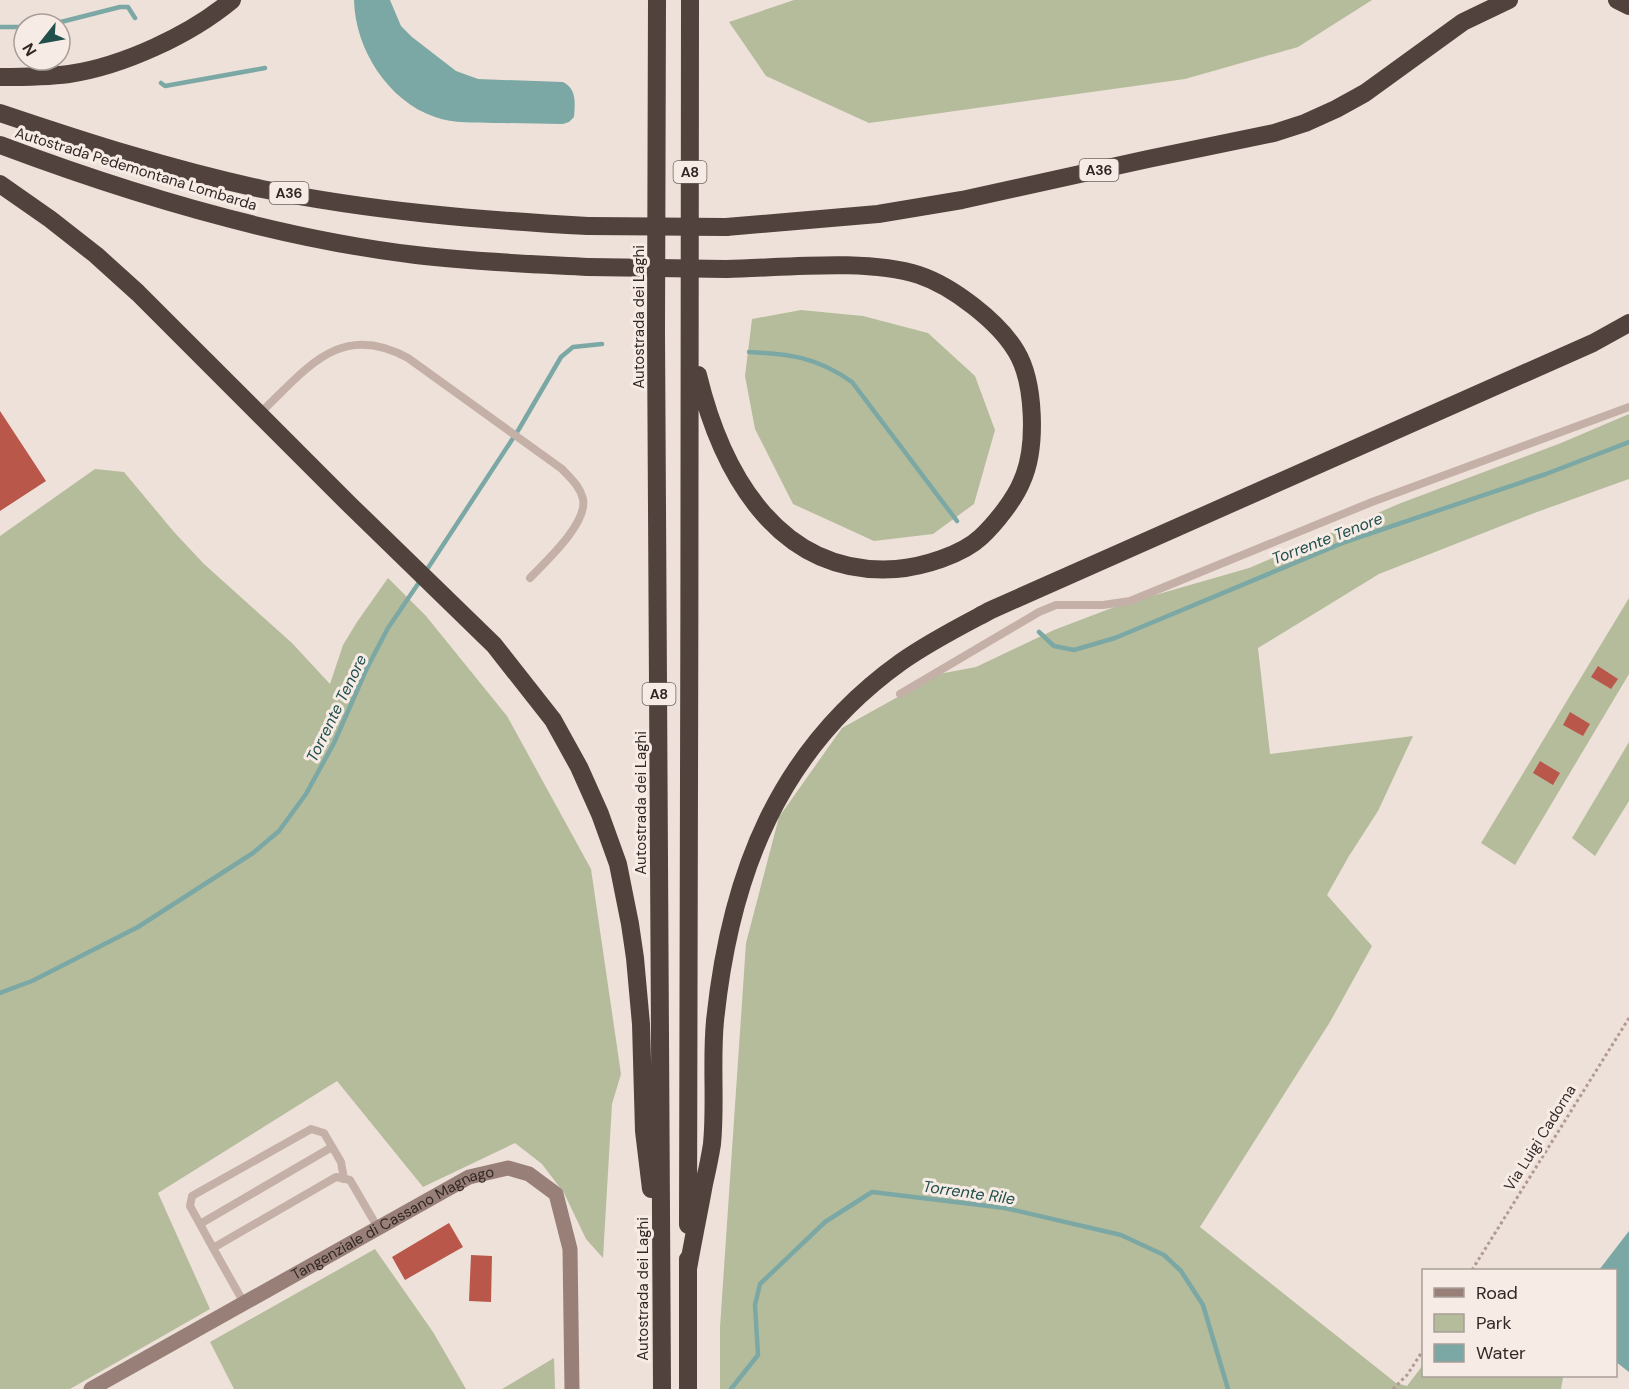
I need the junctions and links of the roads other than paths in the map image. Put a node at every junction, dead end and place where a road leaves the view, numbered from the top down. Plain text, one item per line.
1 (232, 0) edge
2 (657, 0) edge
3 (690, 0) edge
4 (1509, 0) edge
5 (1617, 0) edge
6 (1629, 6) edge
7 (0, 77) edge
8 (0, 113) edge
9 (0, 146) edge
10 (0, 184) edge
11 (1629, 322) edge
12 (691, 345) junction
13 (1629, 406) edge
14 (259, 414) junction
15 (530, 578) dead end
16 (900, 694) dead end
17 (332, 1147) junction
18 (344, 1179) junction
19 (200, 1224) junction
20 (378, 1228) junction
21 (213, 1248) junction
22 (661, 1268) junction
23 (688, 1269) junction
24 (244, 1303) junction
25 (91, 1389) edge
26 (572, 1389) edge
27 (662, 1389) edge
28 (688, 1389) edge

1 - 7 highway
2 - 22 highway, Autostrada dei Laghi / A8
3 - 12 highway, A8
4 - 8 highway, Autostrada Pedemontana Lombarda / A36, bridge
5 - 6 highway
9 - 12 highway, Autostrada Pedemontana Lombarda, bridge
10 - 14 highway
11 - 23 highway
12 - 23 highway, A8
13 - 16 lane
14 - 15 lane
14 - 22 highway
17 - 18 lane
17 - 19 lane
17 - 19 lane
18 - 20 lane
18 - 21 lane
19 - 21 lane
20 - 24 street, Tangenziale di Cassano Magnago
20 - 26 street, Tangenziale di Cassano Magnago
21 - 24 lane
22 - 27 highway, Autostrada dei Laghi / A8
23 - 28 highway, A8
24 - 25 street, Tangenziale di Cassano Magnago

